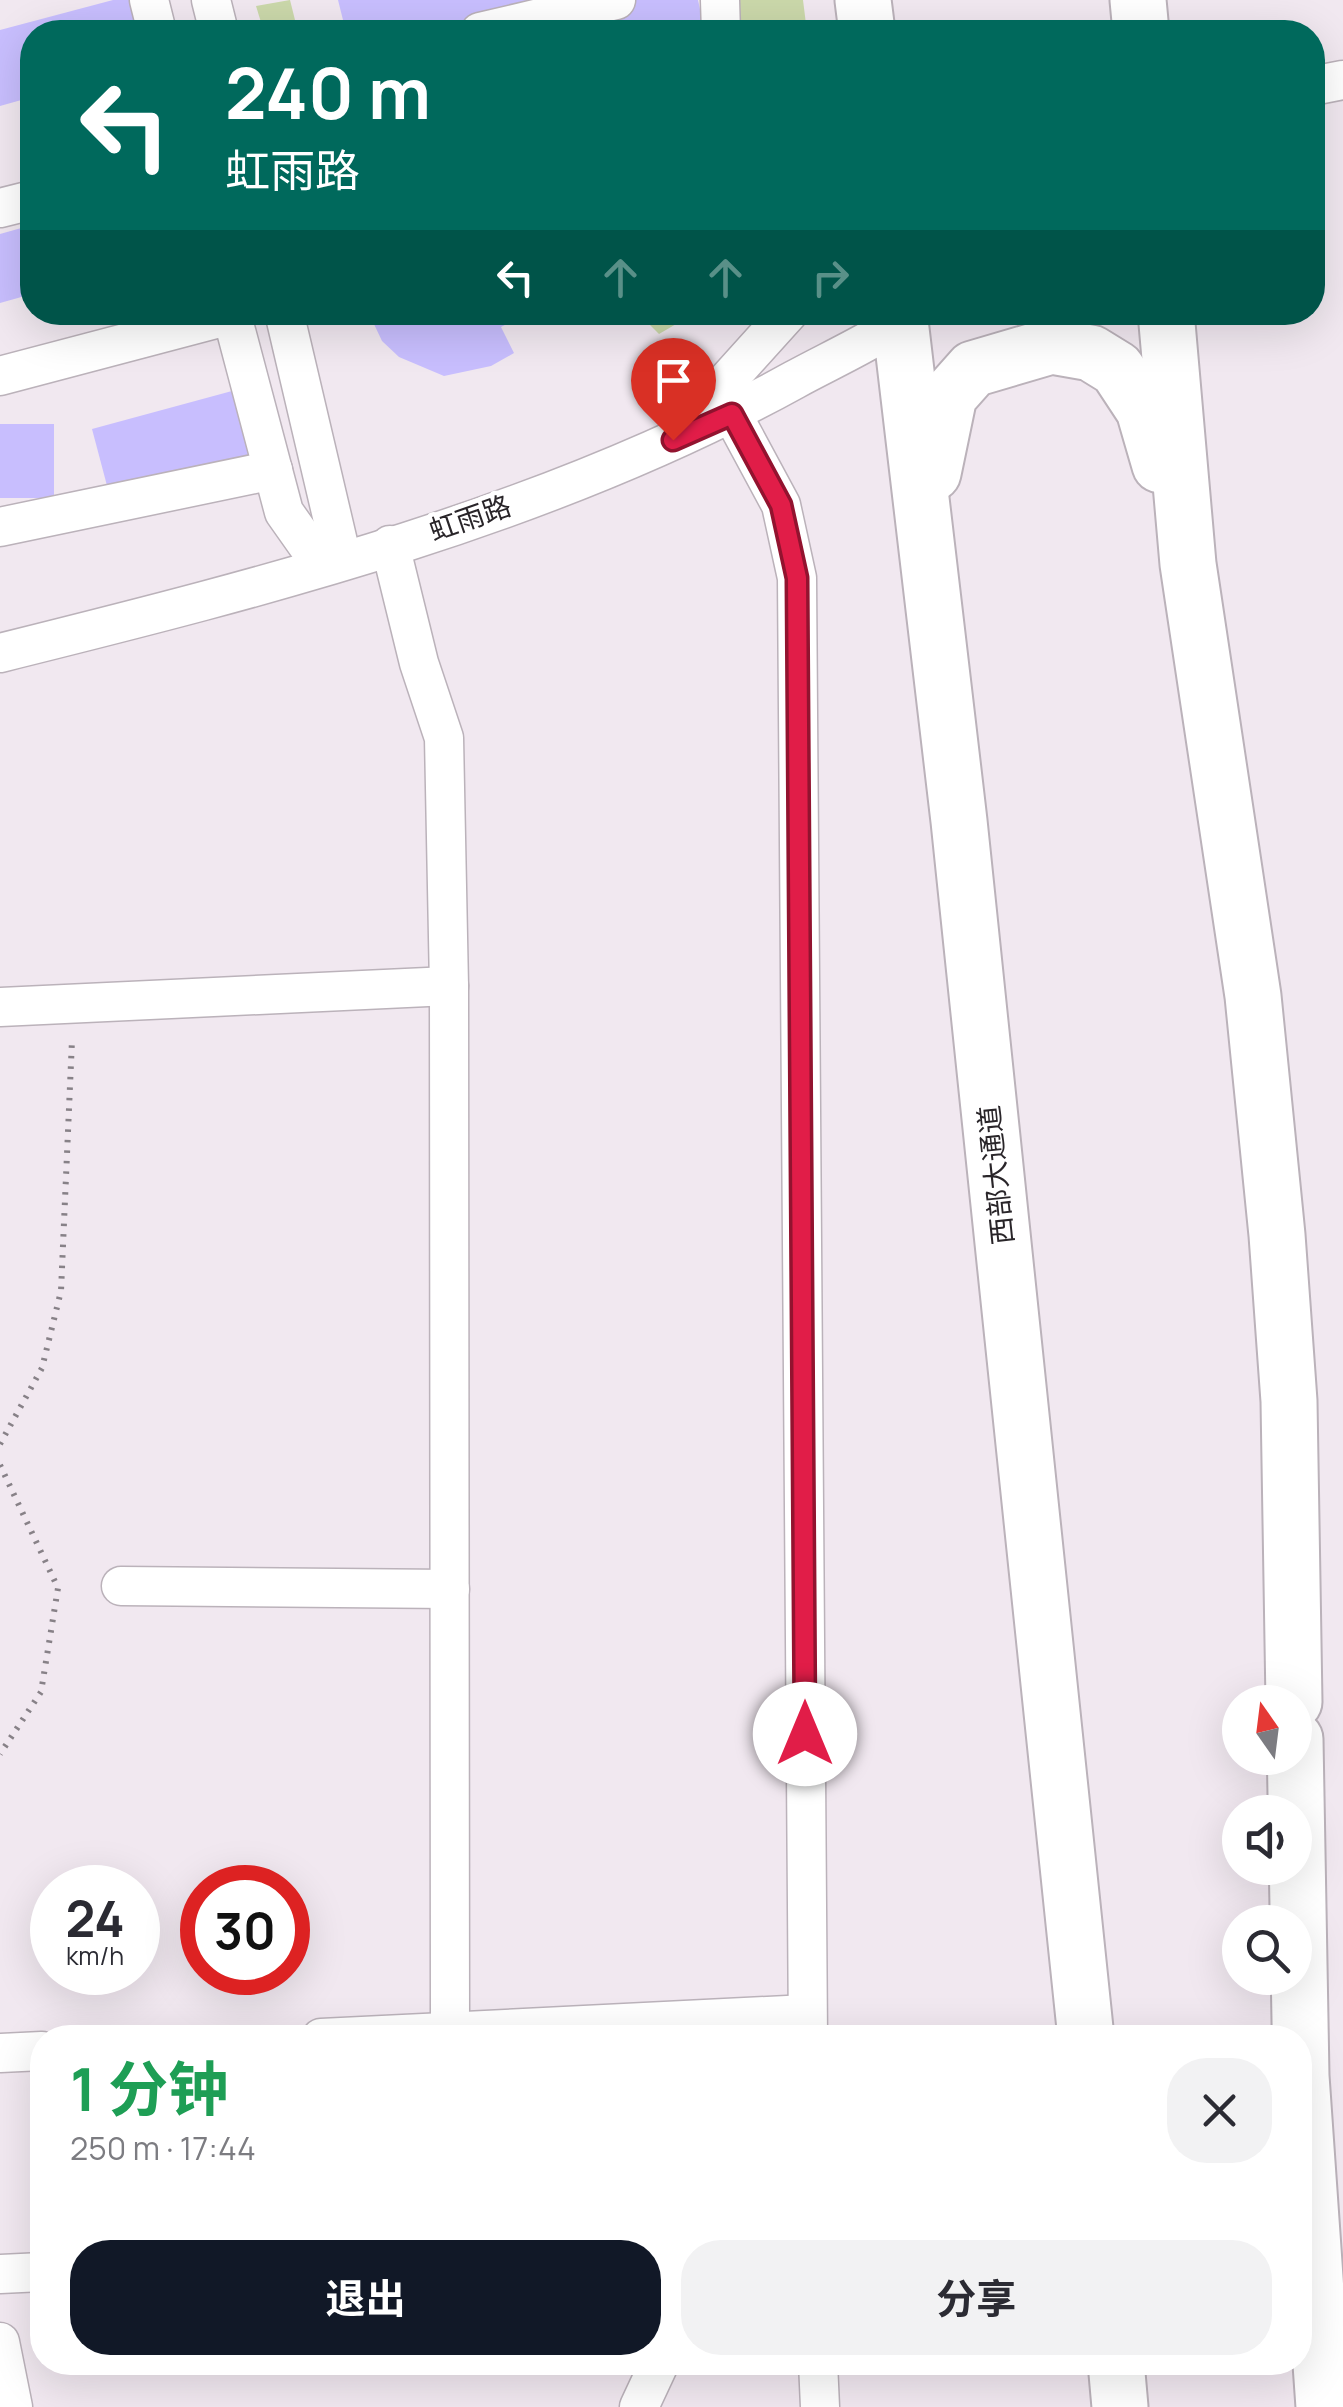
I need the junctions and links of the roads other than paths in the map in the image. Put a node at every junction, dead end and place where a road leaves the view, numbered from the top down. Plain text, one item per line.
1 (616, 0) edge
2 (531, 20) edge
3 (190, 325) edge
4 (234, 325) edge
5 (287, 325) edge
6 (779, 325) edge
7 (888, 325) edge
8 (905, 325) edge
9 (1167, 325) edge
10 (0, 376) edge
11 (732, 414) junction
12 (673, 440) junction
13 (273, 470) junction
14 (924, 522) junction
15 (0, 527) edge
16 (390, 545) junction
17 (342, 559) junction
18 (1188, 564) junction
19 (0, 653) edge
20 (449, 986) junction
21 (0, 1007) edge
22 (120, 1586) dead end
23 (450, 1589) junction
24 (1294, 1685) edge
25 (1296, 1775) edge
26 (450, 2025) edge
27 (808, 2025) edge
28 (1085, 2025) edge
29 (1300, 2025) edge
30 (30, 2052) edge
31 (0, 2053) edge
32 (1312, 2234) edge
33 (30, 2273) edge
34 (0, 2274) edge
35 (0, 2342) edge
36 (654, 2375) edge
37 (819, 2375) edge
38 (1117, 2375) edge
39 (13, 2407) edge
40 (638, 2407) edge
41 (820, 2407) edge
42 (1120, 2407) edge
43 (1324, 2407) edge

1 - 2 street
3 - 10 street
4 - 13 street
5 - 17 street
6 - 12 street
7 - 11 street, 虹雨路
8 - 14 highway, 西部大通道
9 - 18 highway
11 - 12 street, 虹雨路
11 - 27 street
12 - 16 street, 虹雨路
13 - 15 street
13 - 17 street
14 - 18 highway
14 - 28 highway, 西部大通道
16 - 17 street, 虹雨路
16 - 20 street
17 - 19 street, 虹雨路
18 - 24 highway
20 - 21 street
20 - 23 street
22 - 23 street
23 - 26 street
25 - 29 highway
30 - 31 street
32 - 43 highway
33 - 34 street
35 - 39 street
36 - 40 street
37 - 41 street
38 - 42 highway

